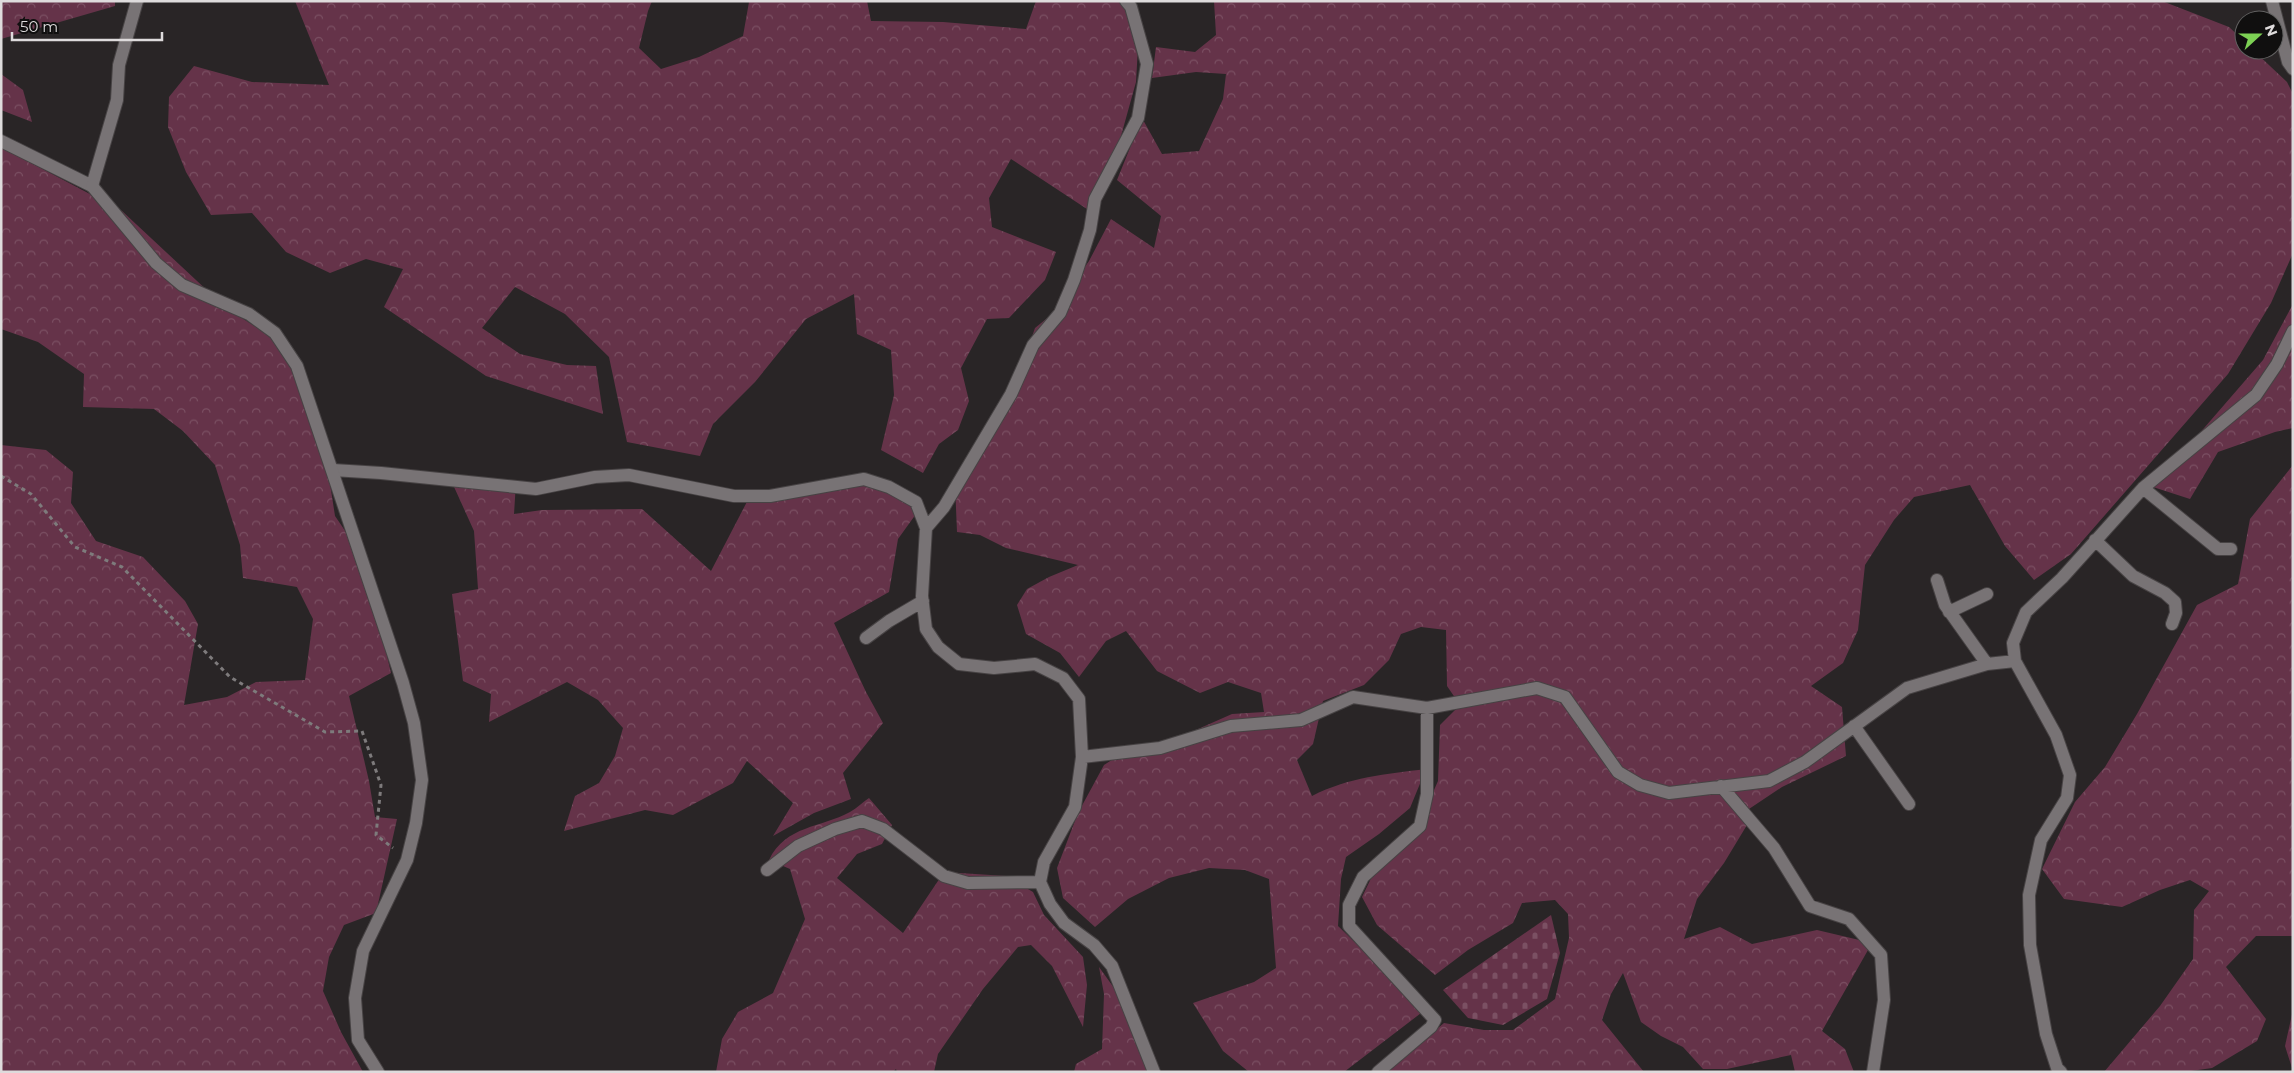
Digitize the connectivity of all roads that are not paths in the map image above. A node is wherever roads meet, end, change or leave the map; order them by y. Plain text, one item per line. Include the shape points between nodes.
1 (137, 1) edge
2 (1126, 1) edge
3 (2272, 1) edge
4 (2293, 69) edge
5 (1, 140) edge
6 (92, 186) junction
7 (2293, 331) edge
8 (333, 470) junction
9 (2143, 488) junction
10 (926, 528) junction
11 (2095, 540) junction
12 (2230, 549) dead end
13 (1937, 580) dead end
14 (1987, 594) dead end
15 (923, 601) junction
16 (1949, 612) junction
17 (2172, 624) dead end
18 (866, 638) dead end
19 (2015, 661) junction
20 (1987, 664) junction
21 (1427, 708) junction
22 (1854, 726) junction
23 (1082, 757) junction
24 (1721, 786) junction
25 (1909, 804) dead end
26 (767, 870) dead end
27 (1040, 882) junction
28 (378, 1072) edge
29 (1154, 1072) edge
30 (1378, 1072) edge
31 (1873, 1072) edge
32 (2061, 1072) edge

1 - 6 street via 120,65 117,100
2 - 10 street via 1131,6 1147,64 1138,118 1095,199 1090,230 1060,312 1033,345 1011,394 944,507
3 - 4 street via 2288,62
5 - 6 street
6 - 8 street via 156,262 182,285 249,314 275,333 297,366
7 - 9 street via 2277,364 2256,395
8 - 10 street via 536,489 595,477 629,475 734,496 770,496 864,479 889,487 916,502
8 - 28 street via 403,683 414,723 422,780 407,860 363,951 355,998 358,1040
9 - 11 street
9 - 12 street via 2218,549
10 - 15 street
11 - 17 street via 2133,576 2175,602
11 - 19 street via 2026,612 2013,643
13 - 16 street
14 - 16 street
15 - 18 street
15 - 23 street via 926,629 938,647 959,664 994,668 1035,664 1063,678 1079,699
16 - 20 street
19 - 20 street
19 - 32 street via 2056,735 2070,776 2067,798 2041,840 2030,895 2030,945 2046,1034
20 - 22 street via 1907,688
21 - 23 street via 1353,697 1301,720 1231,726 1160,748
21 - 24 street via 1537,688 1565,697 1618,772 1640,785 1669,793
21 - 30 street via 1427,794 1420,826 1363,877 1349,905 1349,926 1436,1020
22 - 24 street via 1806,762 1769,781
22 - 25 street
23 - 27 street via 1075,807 1044,862
24 - 31 street via 1774,848 1810,906 1849,918 1881,955 1884,1000
26 - 27 street via 798,846 862,821 883,829 944,876 968,883
27 - 29 street via 1064,923 1094,946 1112,966

